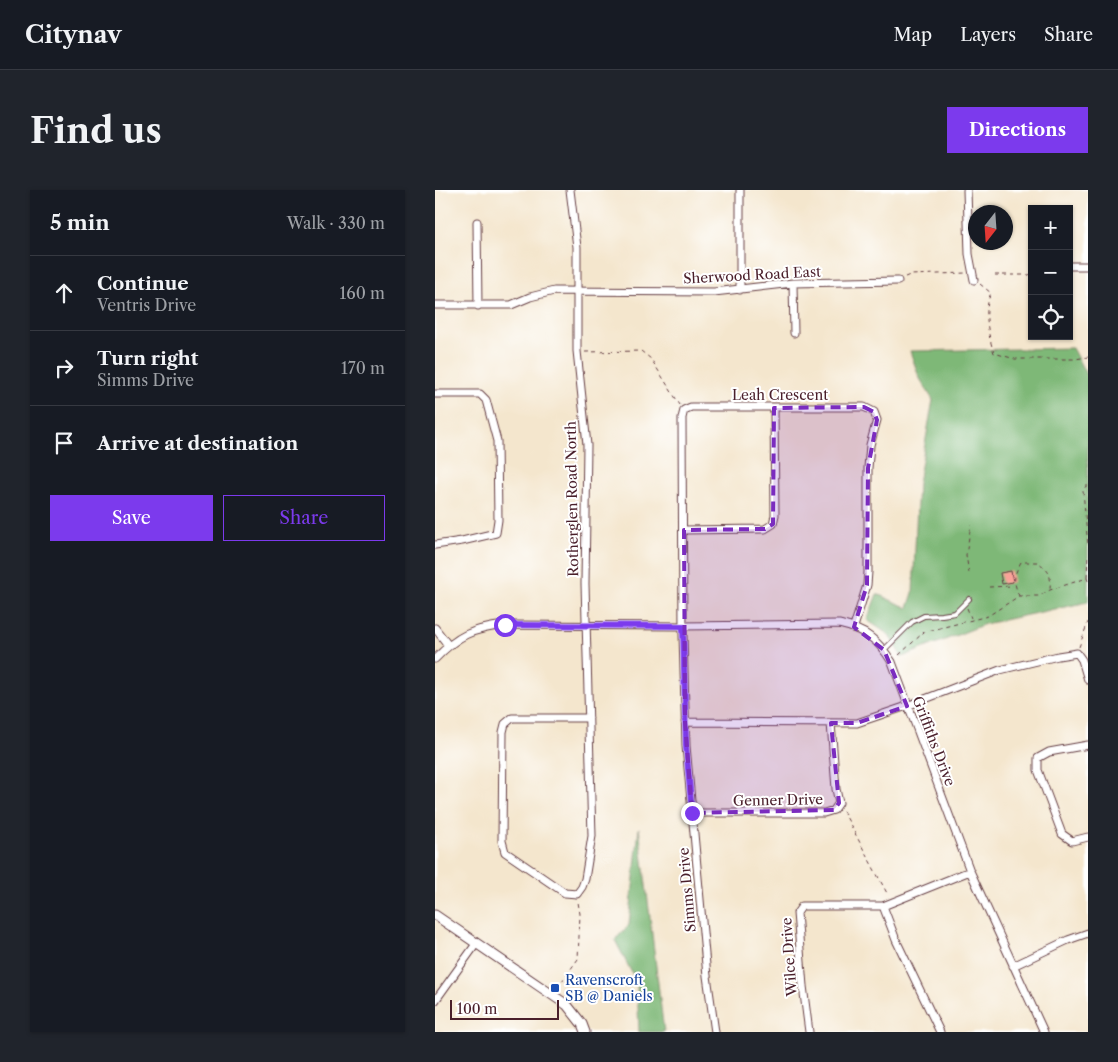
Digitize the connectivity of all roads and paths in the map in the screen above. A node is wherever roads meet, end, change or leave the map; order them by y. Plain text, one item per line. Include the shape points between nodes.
1 (570, 190) edge
2 (740, 190) edge
3 (967, 190) edge
4 (477, 222) dead end
5 (1073, 266) edge
6 (1088, 266) edge
7 (995, 275) dead end
8 (1028, 275) edge
9 (973, 277) junction
10 (898, 282) joint
11 (793, 283) junction
12 (740, 290) junction
13 (577, 291) junction
14 (435, 305) edge
15 (479, 306) junction
16 (794, 333) dead end
17 (577, 352) junction
18 (1088, 357) edge
19 (435, 394) edge
20 (774, 408) junction
21 (684, 410) junction
22 (1088, 486) edge
23 (971, 525) dead end
24 (684, 530) junction
25 (435, 545) edge
26 (1088, 546) edge
27 (1088, 553) edge
28 (969, 574) dead end
29 (1087, 578) junction
30 (1088, 581) edge
31 (1015, 586) junction
32 (989, 587) dead end
33 (1050, 590) junction
34 (1019, 596) junction
35 (969, 599) dead end
36 (965, 603) junction
37 (972, 620) junction
38 (1088, 622) edge
39 (587, 625) junction
40 (683, 626) junction
41 (854, 627) junction
42 (435, 628) edge
43 (448, 645) junction
44 (884, 650) junction
45 (1077, 653) junction
46 (899, 655) dead end
47 (435, 659) edge
48 (1088, 680) edge
49 (907, 706) junction
50 (589, 718) junction
51 (685, 722) junction
52 (831, 723) junction
53 (1088, 745) edge
54 (839, 803) junction
55 (692, 813) junction
56 (1088, 838) edge
57 (970, 871) junction
58 (577, 894) junction
59 (892, 902) junction
60 (883, 906) junction
61 (435, 915) edge
62 (1088, 932) edge
63 (476, 944) junction
64 (1013, 966) junction
65 (553, 994) junction
66 (435, 1001) edge
67 (585, 1032) edge
68 (715, 1032) edge
69 (809, 1032) edge
70 (940, 1032) edge
71 (1044, 1032) edge

1 - 13 street, Rotherglen Road North via 577,247
2 - 12 street
3 - 9 street
4 - 15 street
5 - 6 street
7 - 8 path
9 - 10 path via 910,275
9 - 18 path via 991,292 987,302 989,339 994,353 1015,359
10 - 11 street, Sherwood Road East
11 - 12 street, Sherwood Road East
11 - 16 street
12 - 13 street, Sherwood Road East
13 - 15 street, Sherwood Road East via 554,291 511,305
13 - 17 street, Rotherglen Road North
14 - 15 street, Sherwood Road East
17 - 21 path via 641,351 651,359
17 - 39 street, Rotherglen Road North via 587,445
19 - 25 street via 480,394 486,400 497,441 498,520 496,533
20 - 21 street, Leah Crescent via 691,407
20 - 24 street via 773,524 765,529
20 - 41 street, Leah Crescent via 864,407 874,412 877,420 868,468 867,585
21 - 24 street
22 - 26 path via 1083,491
23 - 28 path via 966,555
24 - 40 street
27 - 29 path
29 - 30 path
29 - 33 path
31 - 32 path
31 - 33 path via 1015,572 1021,562 1038,562 1049,571
31 - 34 path
33 - 34 path via 1039,596
34 - 37 path via 988,616
35 - 36 lane
36 - 37 path
36 - 44 lane via 955,613 923,616 912,622
37 - 46 path via 924,632
38 - 45 path
39 - 40 street, Griffiths Drive
39 - 43 street, Griffiths Drive via 484,628 467,633
39 - 50 street, Rotherglen Road North
40 - 41 street, Griffiths Drive via 839,624
40 - 51 street, Simms Drive
41 - 44 street, Griffiths Drive via 871,636
42 - 43 street
43 - 47 street, Griffiths Drive
44 - 49 street, Griffiths Drive via 892,662
45 - 48 street
45 - 49 street via 1000,670
49 - 52 street via 857,723
49 - 57 street, Griffiths Drive
50 - 58 street, Rotherglen Road North via 592,836 585,879
50 - 58 street via 512,718 505,724 503,732 502,841 505,852 565,893
51 - 52 street
51 - 55 street, Simms Drive
52 - 54 street, Genner Drive
53 - 56 street via 1049,752 1038,758 1038,770 1062,834 1072,841
54 - 55 street, Genner Drive via 834,810 823,813
54 - 59 path
55 - 68 street, Simms Drive
57 - 59 street, Wilce Drive
57 - 64 street, Griffiths Drive
58 - 65 path via 580,914 578,959
59 - 60 street, Wilce Drive
60 - 69 street, Wilce Drive via 802,906 797,913
60 - 70 street
61 - 63 street
62 - 64 street
63 - 65 street
63 - 66 street
64 - 71 street, Griffiths Drive
65 - 67 street via 567,1005 583,1024

